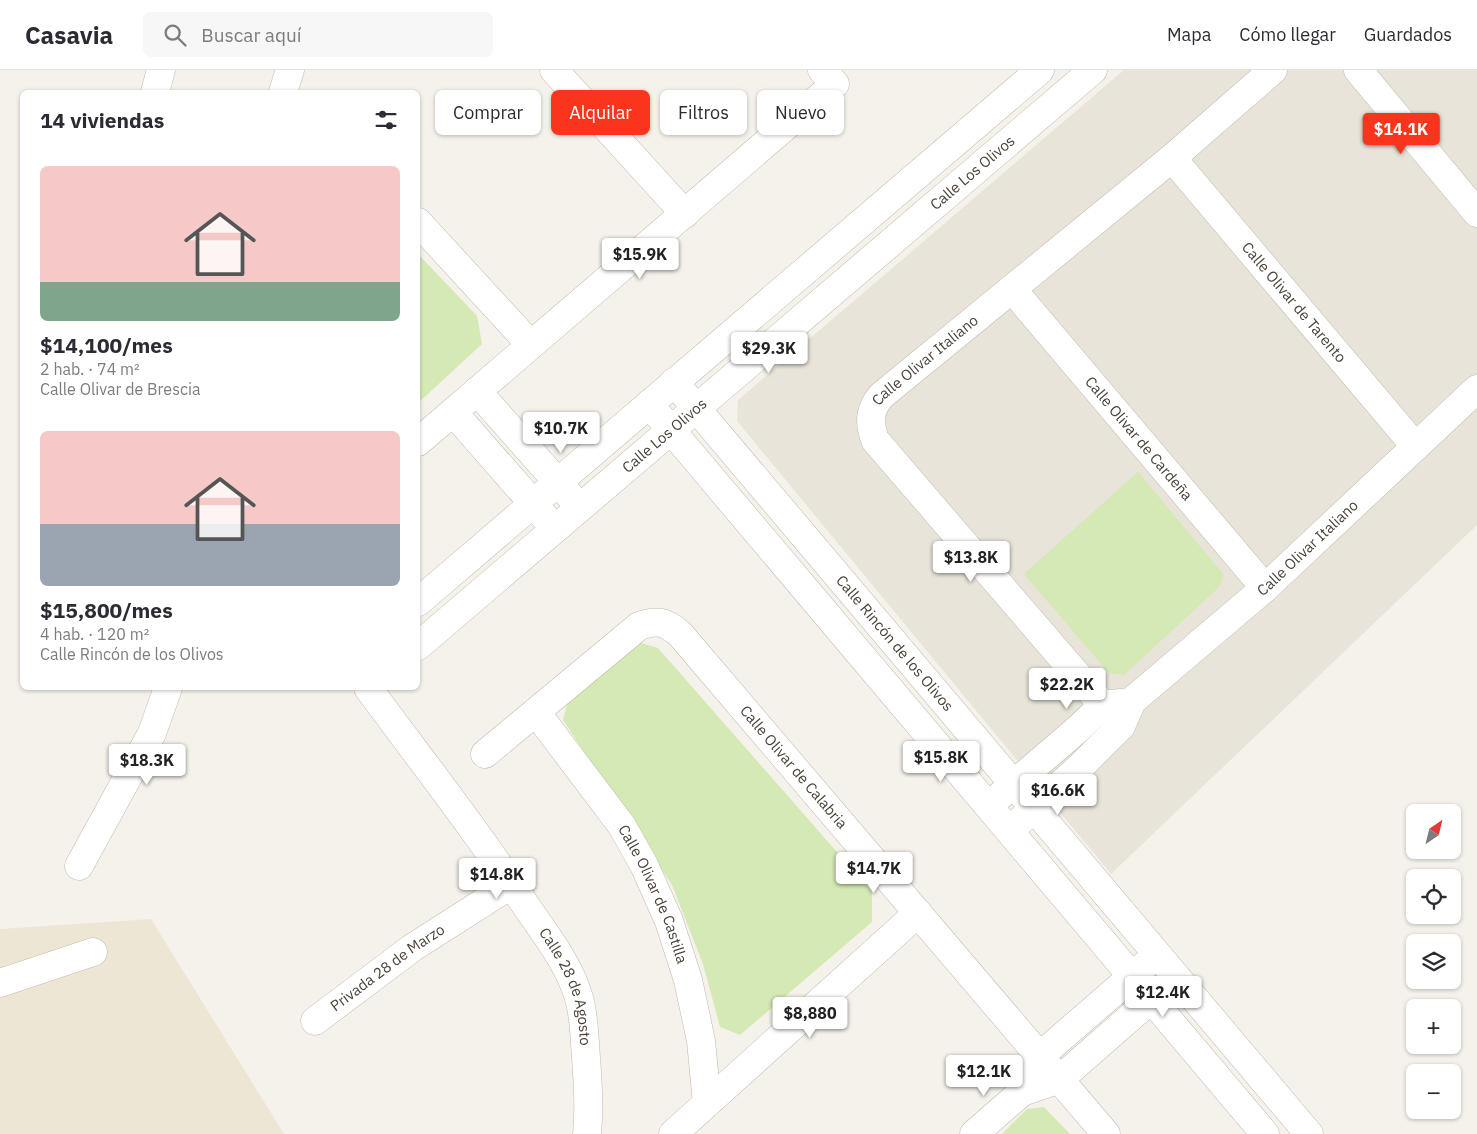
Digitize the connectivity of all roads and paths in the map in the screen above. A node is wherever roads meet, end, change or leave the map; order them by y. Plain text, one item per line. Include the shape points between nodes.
1 (162, 70) edge
2 (554, 70) edge
3 (822, 70) edge
4 (1040, 70) edge
5 (1092, 70) edge
6 (1273, 70) edge
7 (1358, 70) edge
8 (156, 90) edge
9 (1172, 158) junction
10 (1477, 213) edge
11 (685, 214) junction
12 (420, 224) edge
13 (1012, 289) junction
14 (531, 345) junction
15 (674, 382) junction
16 (1477, 389) edge
17 (477, 391) junction
18 (649, 404) junction
19 (696, 408) junction
20 (453, 412) junction
21 (671, 430) junction
22 (420, 440) edge
23 (1415, 446) junction
24 (558, 482) junction
25 (533, 503) junction
26 (580, 507) junction
27 (555, 528) junction
28 (1265, 588) junction
29 (420, 600) edge
30 (420, 644) edge
31 (167, 690) edge
32 (369, 690) edge
33 (1132, 701) junction
34 (1103, 705) junction
35 (536, 712) junction
36 (1121, 726) junction
37 (485, 754) dead end
38 (1014, 784) junction
39 (988, 806) junction
40 (1034, 809) junction
41 (1008, 831) junction
42 (79, 866) dead end
43 (512, 884) junction
44 (918, 912) junction
45 (93, 952) dead end
46 (1158, 954) junction
47 (1132, 976) junction
48 (1177, 977) junction
49 (0, 983) edge
50 (1152, 999) junction
51 (315, 1021) dead end
52 (1040, 1056) junction
53 (1060, 1079) junction
54 (1022, 1092) junction
55 (707, 1103) junction
56 (587, 1134) edge
57 (673, 1134) edge
58 (974, 1134) edge
59 (1106, 1134) edge
60 (1265, 1134) edge
61 (1309, 1134) edge

1 - 8 street
2 - 11 street
3 - 11 street via 835,84
4 - 15 street
5 - 19 street, Calle Los Olivos
6 - 9 street, Calle Olivar Italiano
7 - 10 street
9 - 13 street, Calle Olivar Italiano
9 - 23 street, Calle Olivar de Tarento
11 - 14 street
12 - 14 street
13 - 28 street, Calle Olivar de Cardeña
13 - 34 street, Calle Olivar Italiano via 881,396 872,411 871,429 875,440
14 - 17 street
15 - 18 street
15 - 19 street, Calle Rincón de los Olivos
16 - 23 street, Calle Olivar Italiano
17 - 20 street
17 - 24 street
18 - 21 street
18 - 24 street
19 - 21 street, Calle Los Olivos
19 - 38 street, Calle Rincón de los Olivos
20 - 22 street
20 - 25 street
21 - 26 street, Calle Los Olivos
21 - 39 street
23 - 28 street, Calle Olivar Italiano
24 - 25 street
24 - 26 street
25 - 27 street
25 - 29 street
26 - 27 street, Calle Los Olivos
27 - 30 street, Calle Los Olivos
28 - 33 street, Calle Olivar Italiano
31 - 42 street via 152,733
32 - 43 street, Calle 28 de Agosto
33 - 34 street
33 - 36 street, Calle Olivar Italiano
34 - 36 street, Calle Olivar Italiano
34 - 38 street
35 - 37 street, Calle Olivar de Calabria
35 - 44 street, Calle Olivar de Calabria via 638,626 651,622 672,627
35 - 55 street, Calle Olivar de Castilla via 622,826 669,921 688,980 700,1041
36 - 40 street, Calle Olivar Italiano
38 - 39 street
38 - 40 street, Calle Rincón de los Olivos
39 - 41 street
40 - 41 street, Calle Olivar Italiano
40 - 46 street, Calle Rincón de los Olivos
41 - 47 street
43 - 51 street, Privada 28 de Marzo via 412,948
43 - 56 street, Calle 28 de Agosto via 561,958 580,998 589,1089
44 - 52 street, Calle Olivar de Calabria
44 - 55 street
45 - 49 street
46 - 47 street
46 - 48 street, Calle Rincón de los Olivos
47 - 50 street
47 - 52 street
48 - 50 street
48 - 61 street, Calle Rincón de los Olivos
50 - 53 street
50 - 60 street
52 - 53 street, Calle Olivar de Calabria
52 - 54 street
53 - 54 street
53 - 59 street, Calle Olivar de Calabria
54 - 58 street
55 - 57 street

